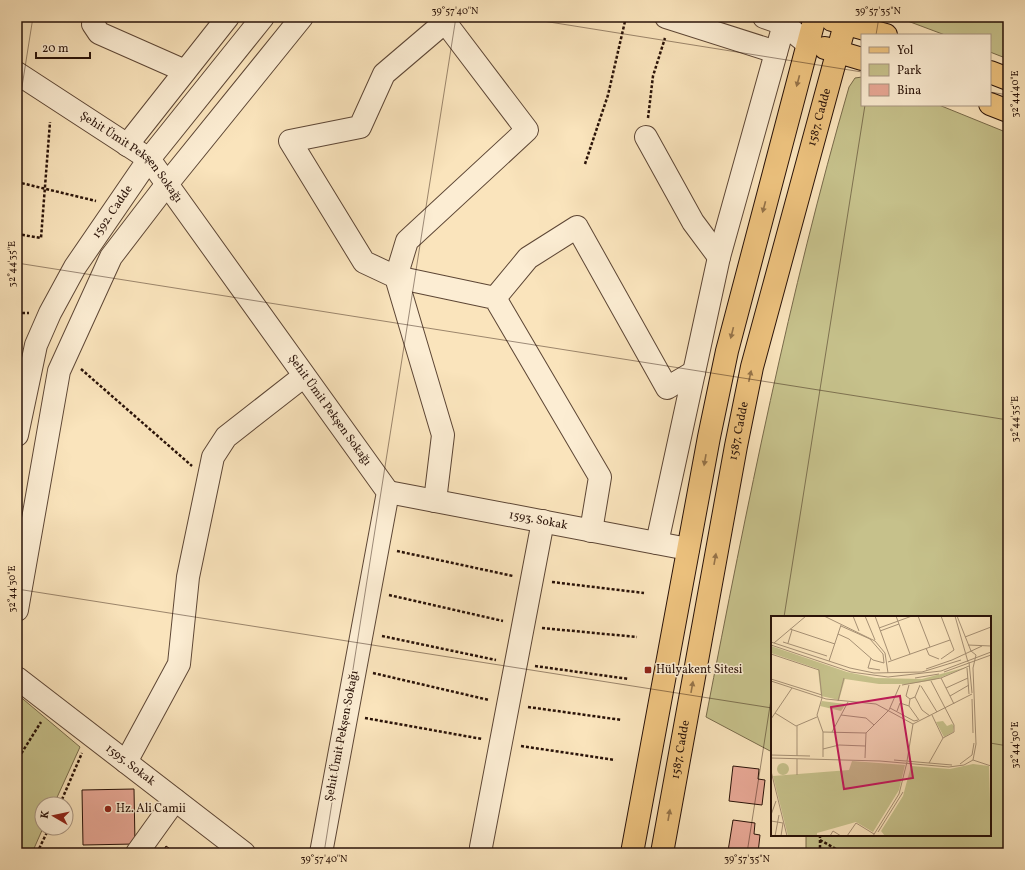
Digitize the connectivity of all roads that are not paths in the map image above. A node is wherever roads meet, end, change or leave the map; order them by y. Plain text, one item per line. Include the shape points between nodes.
1 (95, 17) edge
2 (228, 17) edge
3 (263, 17) edge
4 (302, 17) edge
5 (764, 17) edge
6 (815, 17) edge
7 (668, 18) edge
8 (444, 19) edge
9 (847, 20) edge
10 (784, 24) junction
11 (883, 34) edge
12 (808, 44) junction
13 (776, 52) junction
14 (838, 52) junction
15 (861, 59) edge
16 (185, 71) junction
17 (991, 72) edge
18 (17, 73) edge
19 (1008, 80) edge
20 (991, 104) edge
21 (1008, 111) edge
22 (646, 137) road end
23 (127, 145) junction
24 (149, 159) junction
25 (167, 184) junction
26 (719, 257) junction
27 (396, 277) junction
28 (495, 298) junction
29 (694, 372) junction
30 (304, 376) junction
31 (17, 435) edge
32 (388, 492) junction
33 (435, 501) junction
34 (543, 522) junction
35 (591, 531) junction
36 (658, 543) junction
37 (688, 549) junction
38 (17, 610) edge
39 (17, 678) edge
40 (126, 762) junction
41 (175, 800) junction
42 (137, 853) edge
43 (244, 853) edge
44 (321, 853) edge
45 (482, 853) edge
46 (632, 853) edge
47 (662, 853) edge

1 - 16 street via 93,24 98,32
2 - 16 street
3 - 24 street, 1592. Cadde
4 - 25 street
5 - 10 street
6 - 9 main road
6 - 10 street
6 - 12 main road
7 - 13 street
8 - 27 street via 527,130 407,241
8 - 27 street via 384,74 360,127 290,141 364,262
9 - 11 main road
9 - 14 main road, 1587. Cadde
10 - 12 street
10 - 13 street
12 - 14 main road
12 -> 37 main road via 728,351
13 - 26 street
14 - 15 main road
47 -> 14 main road, 1587. Cadde via 752,367
16 - 23 street
17 - 19 main road
18 - 23 street, Şehit Ümit Pekşen Sokağı
20 - 21 main road
22 - 26 street via 693,222
23 - 24 street, Şehit Ümit Pekşen Sokağı
24 - 25 street, Şehit Ümit Pekşen Sokağı
24 - 31 street, 1592. Cadde via 75,267 40,335 33,356
25 - 30 street, Şehit Ümit Pekşen Sokağı
25 - 38 street via 111,257 59,371
26 - 29 street
27 - 28 street
27 - 33 street via 443,435
28 - 29 street via 528,258 577,227 668,388
28 - 35 street via 600,477
29 - 36 street
30 - 32 street, Şehit Ümit Pekşen Sokağı
30 - 40 street via 226,438 213,457 188,577 179,664
32 - 33 street, 1593. Sokak
32 - 44 street, Şehit Ümit Pekşen Sokağı
33 - 34 street, 1593. Sokak
34 - 35 street, 1593. Sokak
34 - 45 street via 481,847
35 - 36 street, 1593. Sokak
36 - 37 street, 1593. Sokak
37 - 46 main road
39 - 40 street, 1595. Sokak
40 - 41 street, 1595. Sokak
41 - 42 street
41 - 43 street, 1595. Sokak

